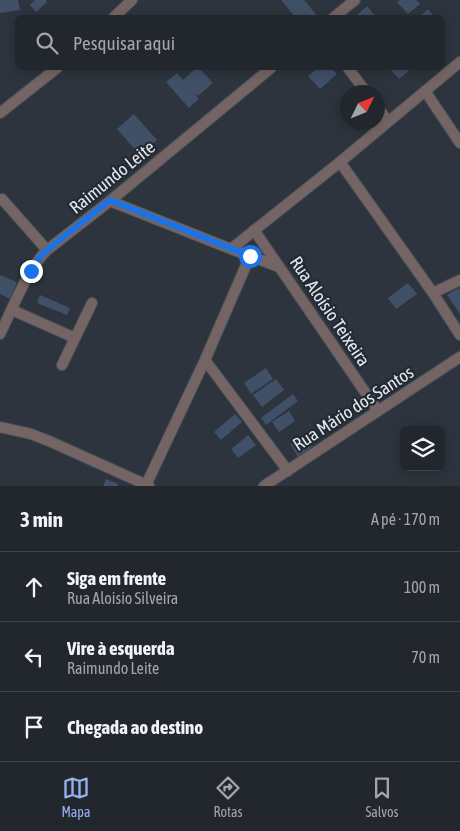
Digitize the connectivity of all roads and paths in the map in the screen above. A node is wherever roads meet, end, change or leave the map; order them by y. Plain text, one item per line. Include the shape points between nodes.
1 (132, 0) edge
2 (355, 0) edge
3 (116, 15) edge
4 (337, 15) edge
5 (460, 62) edge
6 (54, 70) edge
7 (269, 70) edge
8 (350, 70) edge
9 (361, 85) edge
10 (425, 91) junction
11 (0, 113) edge
12 (385, 118) edge
13 (388, 122) junction
14 (460, 143) edge
15 (340, 162) junction
16 (2, 199) dead end
17 (110, 200) junction
18 (254, 230) junction
19 (231, 249) junction
20 (47, 250) junction
21 (250, 256) junction
22 (280, 267) junction
23 (460, 280) edge
24 (433, 293) junction
25 (92, 303) dead end
26 (12, 310) junction
27 (0, 334) edge
28 (460, 335) edge
29 (75, 338) junction
30 (460, 357) edge
31 (205, 360) junction
32 (62, 365) dead end
33 (378, 411) junction
34 (0, 427) edge
35 (288, 471) junction
36 (147, 485) edge
37 (264, 486) edge

1 - 3 street
2 - 4 street
5 - 10 street
6 - 11 street
7 - 17 street, Raimundo Leite
8 - 9 street
10 - 13 street
10 - 14 street
12 - 13 street
13 - 15 street
15 - 18 street
15 - 24 street
16 - 20 street
17 - 19 street
17 - 20 street, Raimundo Leite
18 - 19 street
18 - 22 street, Rua Aloísio Teixeira
19 - 21 street
20 - 26 street, Raimundo Leite via 31,271
21 - 22 street
21 - 31 street
22 - 33 street, Rua Aloísio Teixeira
23 - 24 street
24 - 28 street
25 - 29 street
26 - 27 street, Raimundo Leite
26 - 29 street
29 - 32 street
30 - 33 street, Rua Mário dos Santos
31 - 35 street
31 - 36 street
33 - 35 street, Rua Mário dos Santos
34 - 36 street via 49,441
35 - 37 street, Rua Mário dos Santos

